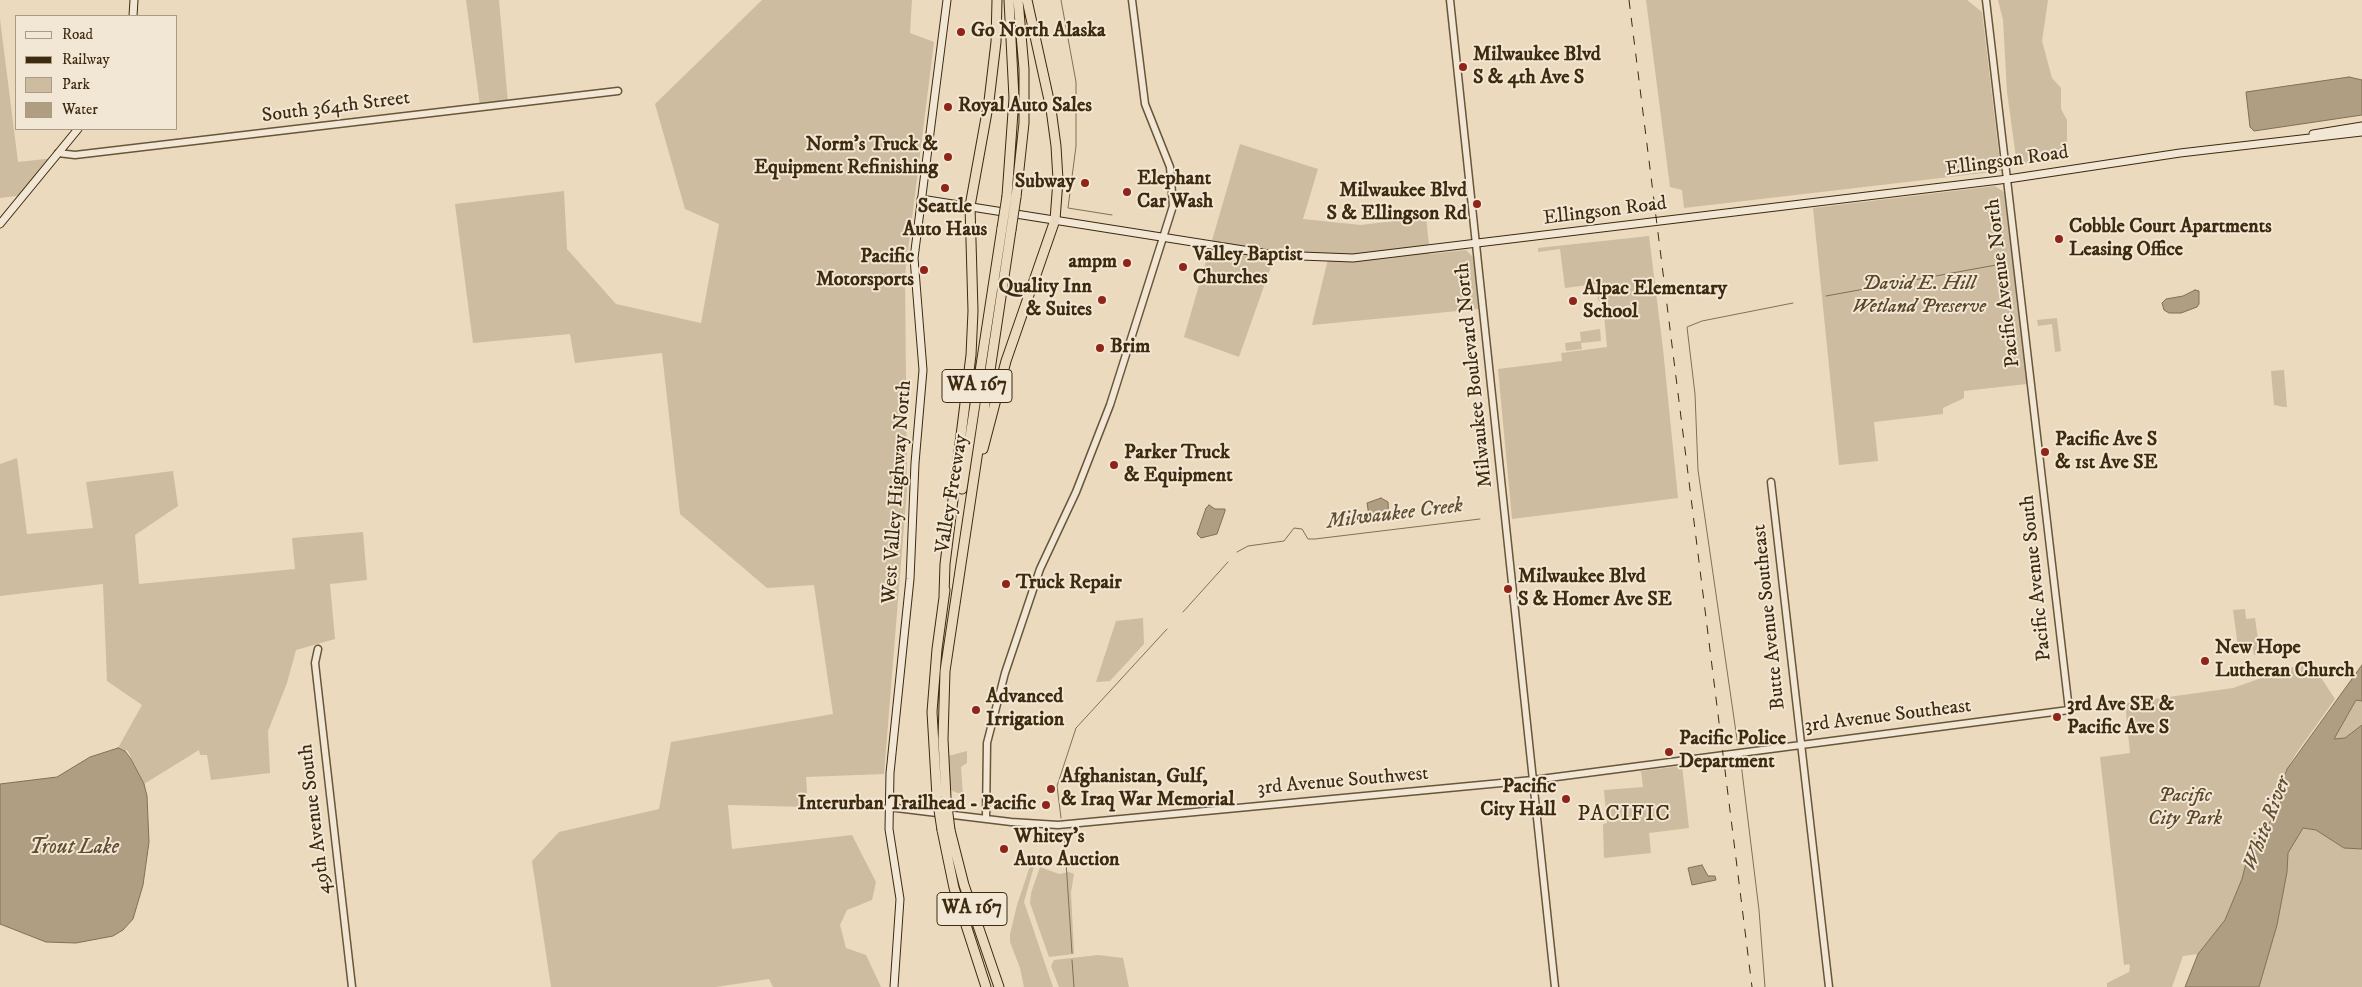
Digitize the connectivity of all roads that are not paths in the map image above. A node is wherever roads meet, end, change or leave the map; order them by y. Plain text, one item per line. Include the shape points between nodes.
1 (134, 0) edge
2 (947, 0) edge
3 (997, 0) edge
4 (1009, 0) edge
5 (1018, 0) edge
6 (1027, 0) edge
7 (1132, 0) edge
8 (1450, 0) edge
9 (1986, 0) edge
10 (133, 15) edge
11 (618, 91) dead end
12 (2362, 126) edge
13 (77, 130) edge
14 (2362, 132) edge
15 (2294, 139) junction
16 (58, 153) junction
17 (2008, 179) junction
18 (1012, 196) junction
19 (921, 199) junction
20 (970, 206) junction
21 (1055, 220) junction
22 (0, 224) edge
23 (1007, 229) junction
24 (1163, 238) junction
25 (1477, 244) junction
26 (2039, 443) joint
27 (1771, 482) dead end
28 (967, 522) junction
29 (944, 595) junction
30 (318, 649) dead end
31 (2069, 710) joint
32 (1800, 745) junction
33 (1533, 780) junction
34 (941, 797) junction
35 (888, 807) junction
36 (986, 819) junction
37 (946, 830) junction
38 (352, 987) edge
39 (894, 987) edge
40 (986, 987) edge
41 (999, 987) edge
42 (1555, 987) edge
43 (1829, 987) edge

1 - 10 main road
2 - 19 main road, West Valley Highway North
3 - 20 highway via 989,101
4 - 18 highway, Valley Freeway / WA 167 via 1014,98
5 - 18 highway, Valley Freeway / WA 167 via 1024,115
6 - 21 highway via 1056,146
7 - 24 street via 1143,94 1149,118 1170,167 1173,206
8 - 25 street, Milwaukee Boulevard North
9 - 17 street, Pacific Avenue North
11 - 16 street, South 364th Street via 75,155
12 - 15 main road, Ellingson Road
13 - 16 main road
14 - 15 main road, Ellingson Road
15 - 17 main road, Ellingson Road
16 - 22 main road
17 - 25 main road, Ellingson Road
17 - 26 street, Pacific Avenue North
18 - 23 highway, Valley Freeway / WA 167, bridge
19 - 20 main road, Ellingson Road
19 - 35 main road, West Valley Highway North via 913,270 923,370 914,464 909,590
20 - 21 main road, Ellingson Road
20 - 29 highway via 971,355
21 - 24 main road, Ellingson Road
21 - 28 highway via 992,410
23 - 28 highway, Valley Freeway / WA 167
23 - 29 highway, Valley Freeway / WA 167
24 - 25 main road, Ellingson Road via 1275,255 1328,258 1377,257
24 - 36 street via 1110,405 1032,592 994,712 987,743
25 - 33 street, Milwaukee Boulevard North
26 - 31 street, Pacific Avenue South
27 - 32 street, Butte Avenue Southeast
28 - 34 highway, Valley Freeway / WA 167 via 945,671
29 - 34 highway, Valley Freeway / WA 167 via 932,712
30 - 38 street, 49th Avenue South via 315,662
31 - 32 street, 3rd Avenue Southeast
32 - 33 street, 3rd Avenue Southeast
32 - 43 street, Butte Avenue Southeast
33 - 36 street, 3rd Avenue Southwest via 1058,825
33 - 42 street, Milwaukee Boulevard North
34 - 37 highway, Valley Freeway / WA 167, bridge
35 - 36 street, 3rd Avenue Southwest
35 - 39 main road, West Valley Highway North via 900,899
37 - 40 highway, Valley Freeway / WA 167 via 954,888
37 - 41 highway, Valley Freeway / WA 167

